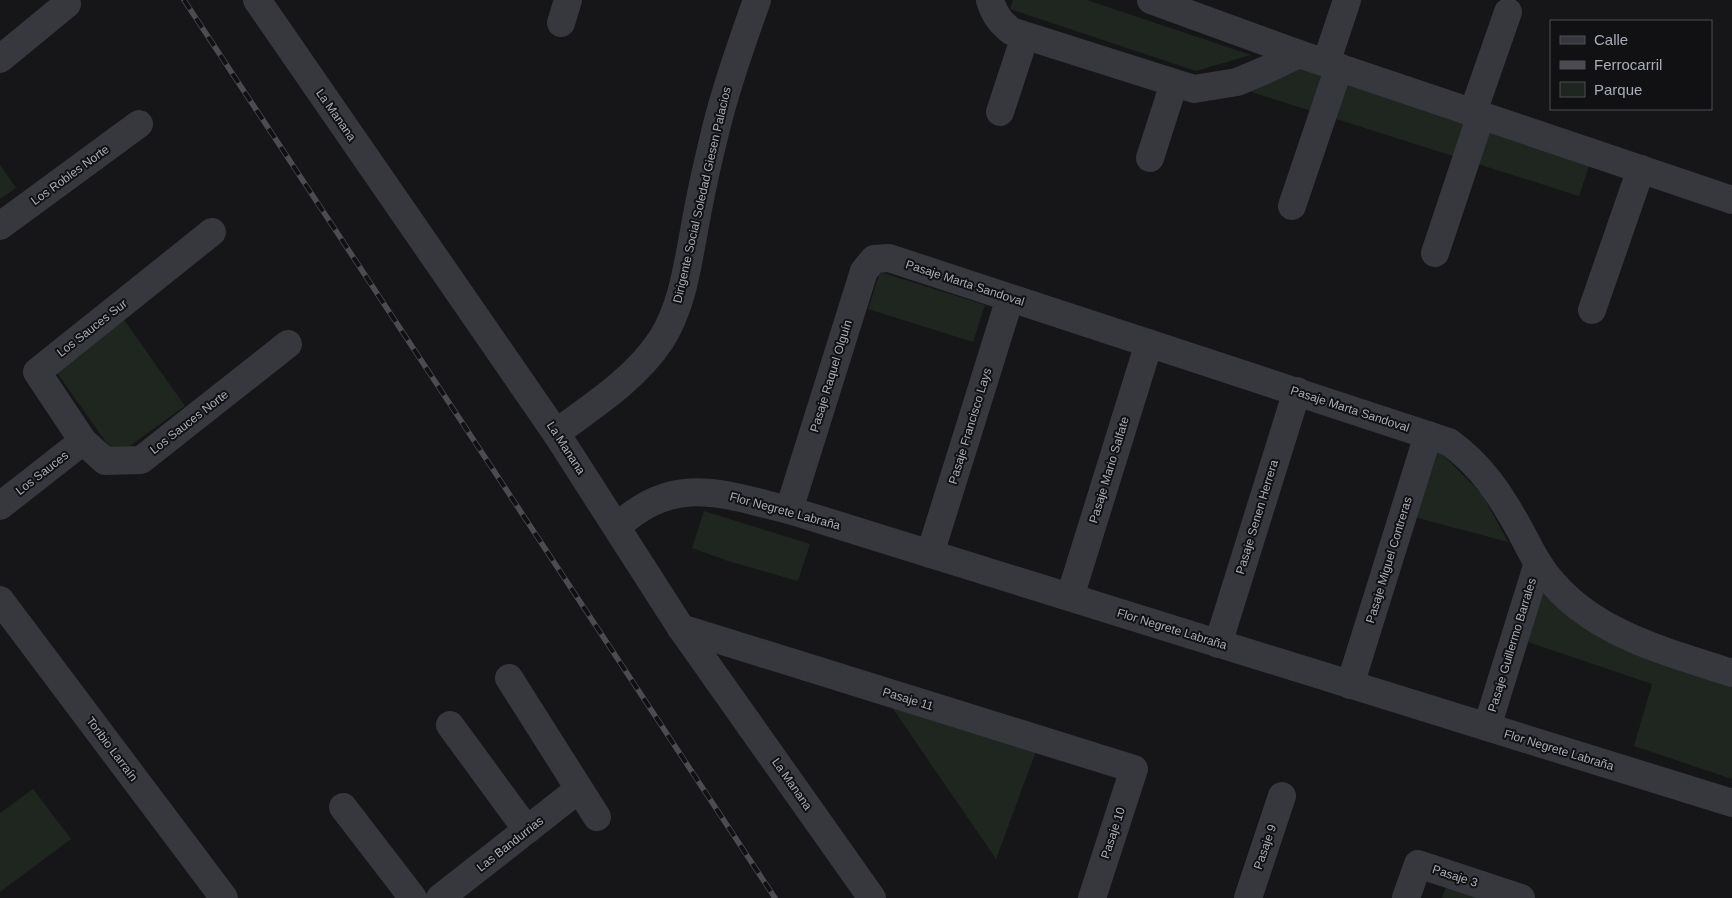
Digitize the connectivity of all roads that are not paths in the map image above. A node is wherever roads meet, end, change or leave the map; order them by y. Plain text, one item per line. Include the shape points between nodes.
1 (257, 0) edge
2 (757, 0) edge
3 (990, 0) edge
4 (1151, 0) edge
5 (1347, 0) edge
6 (67, 4) dead end
7 (1185, 5) edge
8 (1508, 12) dead end
9 (1025, 36) junction
10 (1299, 54) junction
11 (0, 59) edge
12 (1332, 65) junction
13 (1174, 83) junction
14 (1000, 112) dead end
15 (1477, 114) junction
16 (140, 124) dead end
17 (1150, 158) dead end
18 (1641, 169) junction
19 (1732, 200) edge
20 (1292, 206) dead end
21 (0, 226) edge
22 (212, 232) dead end
23 (1435, 253) dead end
24 (889, 258) joint
25 (1010, 298) junction
26 (1592, 310) dead end
27 (1149, 343) junction
28 (288, 344) dead end
29 (1297, 391) junction
30 (556, 432) junction
31 (1428, 435) junction
32 (83, 441) junction
33 (0, 506) edge
34 (789, 510) junction
35 (617, 528) junction
36 (930, 554) junction
37 (1538, 563) junction
38 (1070, 597) junction
39 (0, 600) edge
40 (681, 628) junction
41 (1218, 644) junction
42 (1732, 673) edge
43 (508, 678) dead end
44 (1350, 685) junction
45 (450, 725) dead end
46 (1487, 727) junction
47 (1134, 769) joint
48 (579, 789) junction
49 (1282, 796) dead end
50 (1732, 803) edge
51 (343, 807) dead end
52 (597, 817) dead end
53 (527, 830) junction
54 (224, 898) edge
55 (413, 898) edge
56 (440, 898) edge
57 (872, 898) edge
58 (1092, 898) edge
59 (1248, 898) edge
60 (1406, 898) edge
61 (1521, 898) edge

1 - 30 street, La Manana
2 - 30 street, Dirigente Social Soledad Giesen Palacios via 726,88 700,197 685,279 672,319 662,338 634,373
3 - 9 street via 1000,23
4 - 7 street
5 - 12 street
6 - 11 street
7 - 10 street
8 - 15 street
9 - 13 street
9 - 14 street
10 - 12 street
10 - 13 street via 1237,82 1194,90
12 - 15 street
12 - 20 street
13 - 17 street
15 - 18 street
15 - 23 street
16 - 21 street, Los Robles Norte
18 - 19 street
18 - 26 street
22 - 32 street, Los Sauces Sur via 37,372
24 - 25 street, Pasaje Marta Sandoval
24 - 34 street, Pasaje Raquel Olguín via 874,259 864,272
25 - 27 street, Pasaje Marta Sandoval
25 - 36 street, Pasaje Francisco Lays
27 - 29 street, Pasaje Marta Sandoval
27 - 38 street, Pasaje Mario Salfate
28 - 32 street, Los Sauces Norte via 141,460 105,461
29 - 31 street, Pasaje Marta Sandoval
29 - 41 street, Pasaje Senen Herrera
30 - 35 street, La Manana
31 - 37 street, Pasaje Marta Sandoval via 1449,442 1484,473
31 - 44 street, Pasaje Miguel Contreras
32 - 33 street, Los Sauces
34 - 35 street, Flor Negrete Labraña via 723,494 693,492 660,498 630,515
34 - 36 street, Flor Negrete Labraña
35 - 40 street, La Manana
36 - 38 street, Flor Negrete Labraña
37 - 42 street, Pasaje Marta Sandoval via 1553,584 1600,623 1649,646
37 - 46 street, Pasaje Guillermo Barrales
38 - 41 street, Flor Negrete Labraña
39 - 54 street, Toribio Larraín
40 - 47 street, Pasaje 11
40 - 57 street, La Manana
41 - 44 street, Flor Negrete Labraña
43 - 48 street
44 - 46 street, Flor Negrete Labraña
45 - 53 street
46 - 50 street, Flor Negrete Labraña
47 - 58 street, Pasaje 10
48 - 52 street
48 - 53 street, Las Bandurrias
49 - 59 street, Pasaje 9
51 - 55 street
53 - 56 street, Las Bandurrias
60 - 61 street, Pasaje 3 via 1418,864

